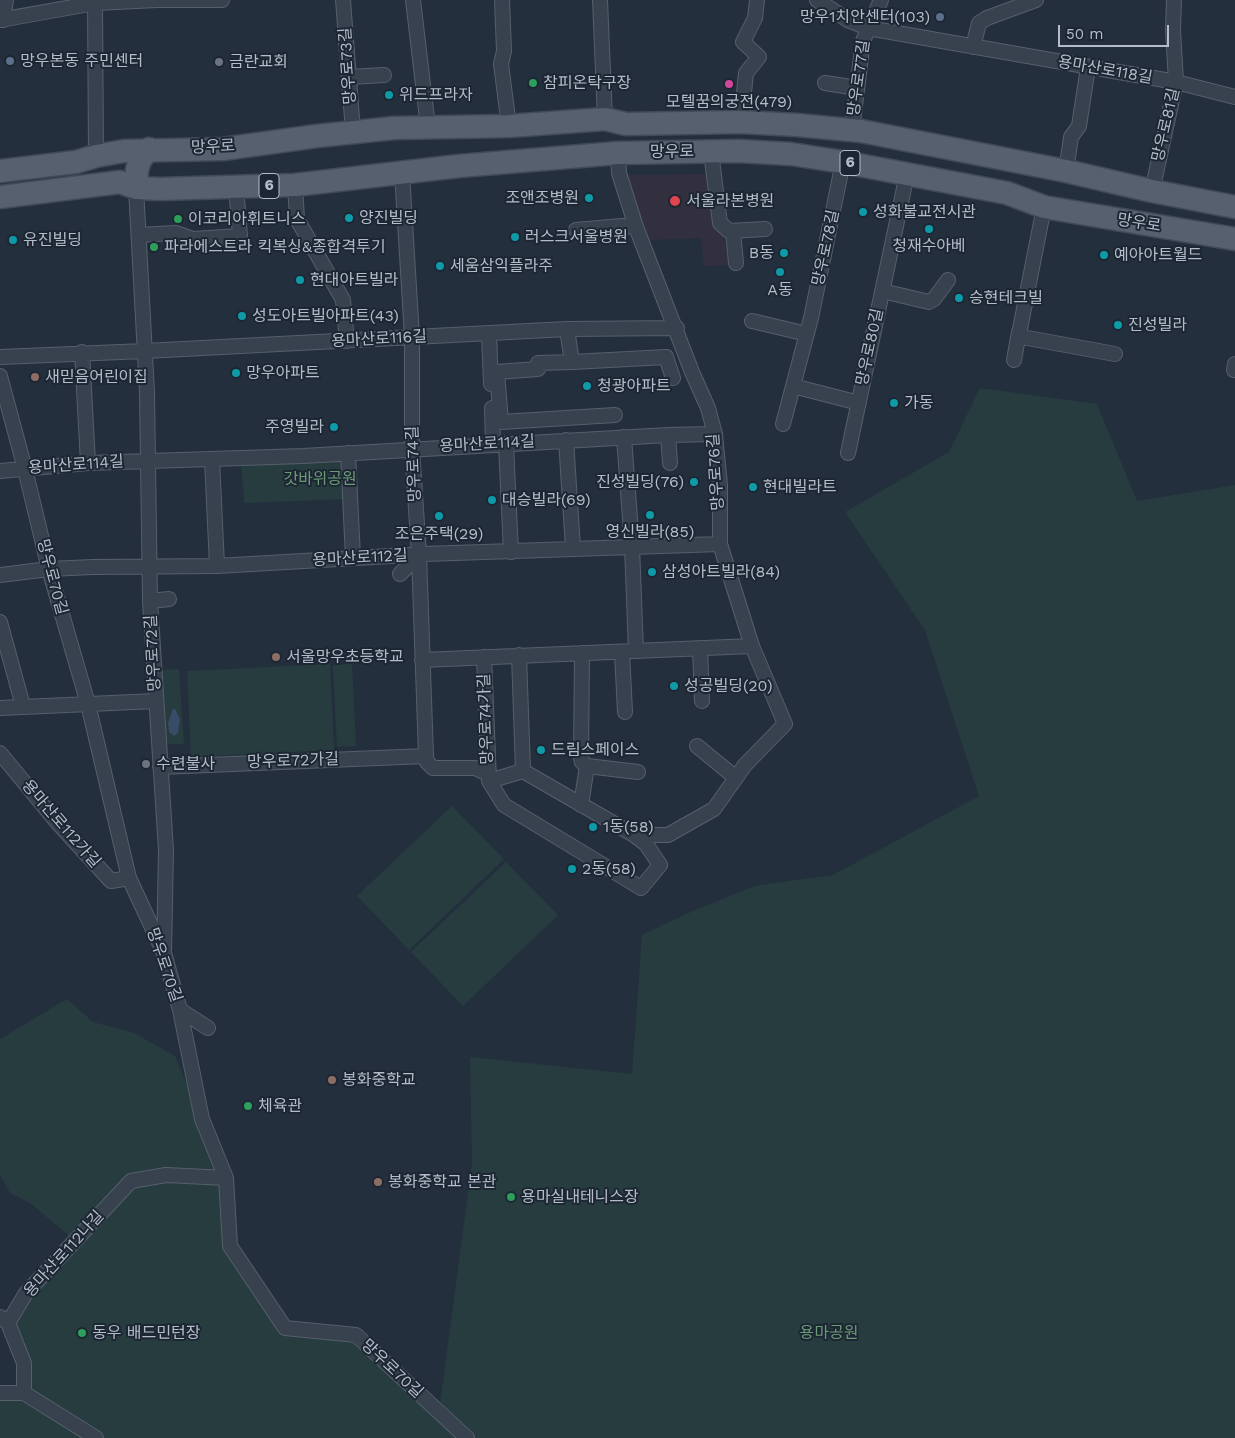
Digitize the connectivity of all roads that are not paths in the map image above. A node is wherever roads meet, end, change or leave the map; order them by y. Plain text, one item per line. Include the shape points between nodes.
1 (6, 0) edge
2 (157, 0) edge
3 (207, 0) edge
4 (222, 0) edge
5 (343, 0) edge
6 (413, 0) edge
7 (502, 0) edge
8 (600, 0) edge
9 (757, 0) edge
10 (817, 0) edge
11 (882, 0) edge
12 (1036, 0) edge
13 (1174, 0) edge
14 (95, 2) edge
15 (1, 20) edge
16 (868, 28) junction
17 (974, 47) junction
18 (1088, 67) junction
19 (384, 76) dead end
20 (350, 77) junction
21 (1176, 82) junction
22 (825, 83) dead end
23 (857, 88) junction
24 (1235, 97) edge
25 (616, 122) junction
26 (741, 122) junction
27 (509, 126) junction
28 (428, 127) junction
29 (856, 130) junction
30 (353, 132) junction
31 (149, 149) junction
32 (711, 152) junction
33 (618, 153) junction
34 (96, 156) junction
35 (851, 163) junction
36 (0, 171) edge
37 (1066, 171) junction
38 (402, 173) junction
39 (907, 174) junction
40 (295, 185) junction
41 (236, 187) junction
42 (136, 188) junction
43 (1152, 191) junction
44 (0, 197) edge
45 (1044, 207) junction
46 (1235, 207) edge
47 (636, 227) junction
48 (765, 229) dead end
49 (576, 230) dead end
50 (733, 231) junction
51 (139, 235) junction
52 (1235, 239) edge
53 (736, 263) dead end
54 (948, 280) dead end
55 (882, 291) junction
56 (752, 321) dead end
57 (677, 328) junction
58 (567, 329) junction
59 (1019, 332) junction
60 (489, 334) junction
61 (807, 334) junction
62 (412, 337) junction
63 (347, 341) junction
64 (145, 351) junction
65 (82, 352) junction
66 (1115, 354) dead end
67 (0, 357) edge
68 (1014, 360) dead end
69 (572, 362) junction
70 (0, 376) edge
71 (673, 378) dead end
72 (793, 386) junction
73 (858, 403) junction
74 (615, 415) dead end
75 (783, 424) dead end
76 (715, 434) junction
77 (668, 435) junction
78 (624, 437) junction
79 (566, 440) junction
80 (500, 444) junction
81 (412, 448) junction
82 (348, 453) junction
83 (848, 453) dead end
84 (212, 459) junction
85 (147, 461) junction
86 (88, 463) junction
87 (670, 463) dead end
88 (25, 468) junction
89 (0, 471) edge
90 (720, 544) junction
91 (632, 546) junction
92 (573, 548) junction
93 (511, 552) junction
94 (419, 555) junction
95 (353, 558) junction
96 (150, 566) junction
97 (217, 566) junction
98 (48, 569) junction
99 (400, 574) dead end
100 (0, 575) edge
101 (150, 600) junction
102 (169, 600) dead end
103 (0, 622) edge
104 (752, 646) junction
105 (700, 648) junction
106 (636, 651) junction
107 (622, 652) junction
108 (582, 653) junction
109 (519, 655) junction
110 (484, 657) junction
111 (422, 660) junction
112 (156, 701) junction
113 (702, 701) dead end
114 (88, 704) junction
115 (23, 706) junction
116 (0, 708) edge
117 (625, 712) dead end
118 (697, 746) dead end
119 (0, 753) edge
120 (426, 756) junction
121 (587, 766) junction
122 (160, 767) junction
123 (523, 771) junction
124 (638, 772) dead end
125 (488, 777) junction
126 (736, 778) junction
127 (580, 805) junction
128 (634, 835) junction
129 (129, 878) junction
130 (164, 954) junction
131 (180, 1010) junction
132 (208, 1028) dead end
133 (226, 1178) junction
134 (4, 1320) edge
135 (24, 1393) junction
136 (0, 1394) edge
137 (96, 1438) edge
138 (468, 1438) edge

1 - 15 street
2 - 3 street
2 - 14 street
3 - 4 street
5 - 20 street, 망우로73길
6 - 28 street
7 - 27 street via 502,64
8 - 25 street
9 - 26 street via 755,18 743,42 759,56 746,74
10 - 16 street, 용마산로118길 via 848,20
11 - 16 street, 망우로77길
12 - 17 street via 986,18 980,24
13 - 21 street, 망우로81길
14 - 15 street
14 - 34 street
16 - 17 street, 용마산로118길
16 - 23 street, 망우로77길 via 863,41
17 - 18 street, 용마산로118길
18 - 21 street, 용마산로118길
18 - 37 street via 1079,126 1071,137
19 - 20 street
20 - 30 street, 망우로73길
21 - 24 street, 용마산로118길
21 - 43 street, 망우로81길
22 - 23 street
23 - 29 street, 망우로77길
25 - 26 main road, 망우로 / 6
25 - 27 main road, 망우로 / 6
26 - 29 main road, 망우로 / 6
27 - 28 main road, 망우로 / 6
28 - 30 main road, 망우로 / 6
29 - 35 main road via 865,147 863,158
29 - 37 main road, 망우로 / 6
30 - 31 main road, 망우로 / 6 via 223,149
31 - 34 main road, 망우로 / 6
31 - 42 main road via 139,165
32 - 33 main road, 망우로 / 6
32 - 35 main road, 망우로 / 6 via 791,154
32 - 50 street via 720,223
33 - 38 main road, 망우로 / 6
33 - 47 street, 망우로76길 via 619,173
34 - 36 main road, 망우로 / 6 via 76,162
35 - 39 main road, 망우로 / 6
35 - 61 street, 망우로78길
37 - 43 main road, 망우로 / 6
38 - 40 main road, 망우로 / 6
38 - 62 street, 망우로74길
39 - 45 main road, 망우로 / 6 via 1007,193
39 - 55 street, 망우로80길
40 - 41 main road, 망우로 / 6
40 - 63 street via 297,219 343,300
41 - 42 main road, 망우로 / 6
41 - 51 street via 240,236 193,239 176,233
42 - 44 main road, 망우로 / 6 via 120,182
42 - 51 street, 망우로72길
43 - 46 main road, 망우로 / 6
45 - 52 main road, 망우로 / 6
45 - 59 street
47 - 49 street
47 - 57 street, 망우로76길
48 - 50 street
50 - 53 street
51 - 64 street, 망우로72길
54 - 55 street, 망우로80길 via 929,302
55 - 73 street, 망우로80길
56 - 61 street
57 - 58 street, 용마산로116길
57 - 76 street, 망우로76길
58 - 60 street, 용마산로116길
58 - 69 street
59 - 66 street via 1022,337
59 - 68 street
60 - 62 street, 용마산로116길
60 - 80 street
61 - 72 street, 망우로78길
62 - 63 street, 용마산로116길
62 - 81 street, 망우로74길
63 - 64 street, 용마산로116길
64 - 65 street, 용마산로116길
64 - 85 street, 망우로72길
65 - 67 street, 용마산로116길
65 - 86 street
69 - 71 street via 666,357
69 - 74 street via 538,363 538,369 497,372 501,422
70 - 88 street, 망우로70길
72 - 73 street
72 - 75 street, 망우로78길
73 - 83 street, 망우로80길
76 - 77 street, 용마산로114길
76 - 90 street, 망우로76길 via 720,485
77 - 78 street, 용마산로114길
77 - 87 street
78 - 79 street, 용마산로114길
78 - 91 street
79 - 80 street, 용마산로114길
79 - 92 street
80 - 81 street, 용마산로114길
80 - 93 street
81 - 82 street, 용마산로114길
81 - 94 street, 망우로74길
82 - 84 street, 용마산로114길
82 - 95 street
84 - 85 street, 용마산로114길
84 - 97 street
85 - 86 street, 용마산로114길
85 - 96 street, 망우로72길
86 - 88 street, 용마산로114길
88 - 89 street, 용마산로114길
88 - 98 street, 망우로70길
90 - 91 street, 용마산로112길
90 - 104 street, 망우로76길
91 - 92 street, 용마산로112길
91 - 106 street
92 - 93 street, 용마산로112길
93 - 94 street, 용마산로112길
94 - 95 street, 용마산로112길
94 - 99 street
94 - 111 street, 망우로74길
95 - 97 street, 용마산로112길
96 - 97 street, 용마산로112길
96 - 98 street, 용마산로112길
96 - 101 street, 망우로72길
98 - 100 street, 용마산로112길
98 - 114 street, 망우로70길
101 - 102 street
101 - 112 street, 망우로72길
103 - 115 street
104 - 105 street, 망우로74가길
104 - 126 street, 망우로76길 via 785,724
105 - 106 street, 망우로74가길
105 - 113 street
106 - 107 street, 망우로74가길
107 - 108 street, 망우로74가길
107 - 117 street
108 - 109 street, 망우로74가길
108 - 121 street via 581,758
109 - 110 street, 망우로74가길
109 - 123 street
110 - 111 street, 망우로74가길
110 - 125 street, 망우로74가길
111 - 120 street, 망우로74길
112 - 114 street
112 - 122 street, 망우로72길
114 - 115 street
114 - 129 street, 망우로70길
115 - 116 street
118 - 126 street
119 - 129 street, 용마산로112가길 via 111,881
120 - 122 street, 망우로72가길
120 - 125 street via 433,768 474,768
121 - 124 street
121 - 127 street
122 - 130 street, 망우로72길 via 166,850
123 - 125 street
123 - 127 street
125 - 128 street via 504,805 641,888 660,865 646,844
126 - 128 street, 망우로76길 via 714,809 668,835
127 - 128 street
129 - 130 street, 망우로70길
130 - 131 street, 망우로70길
131 - 132 street
131 - 133 street, 망우로70길 via 202,1119
133 - 134 street, 용마산로112나길 via 166,1175 131,1181
133 - 138 street, 망우로70길 via 230,1246 285,1328 356,1335
134 - 135 street via 24,1363
135 - 136 street
135 - 137 street

